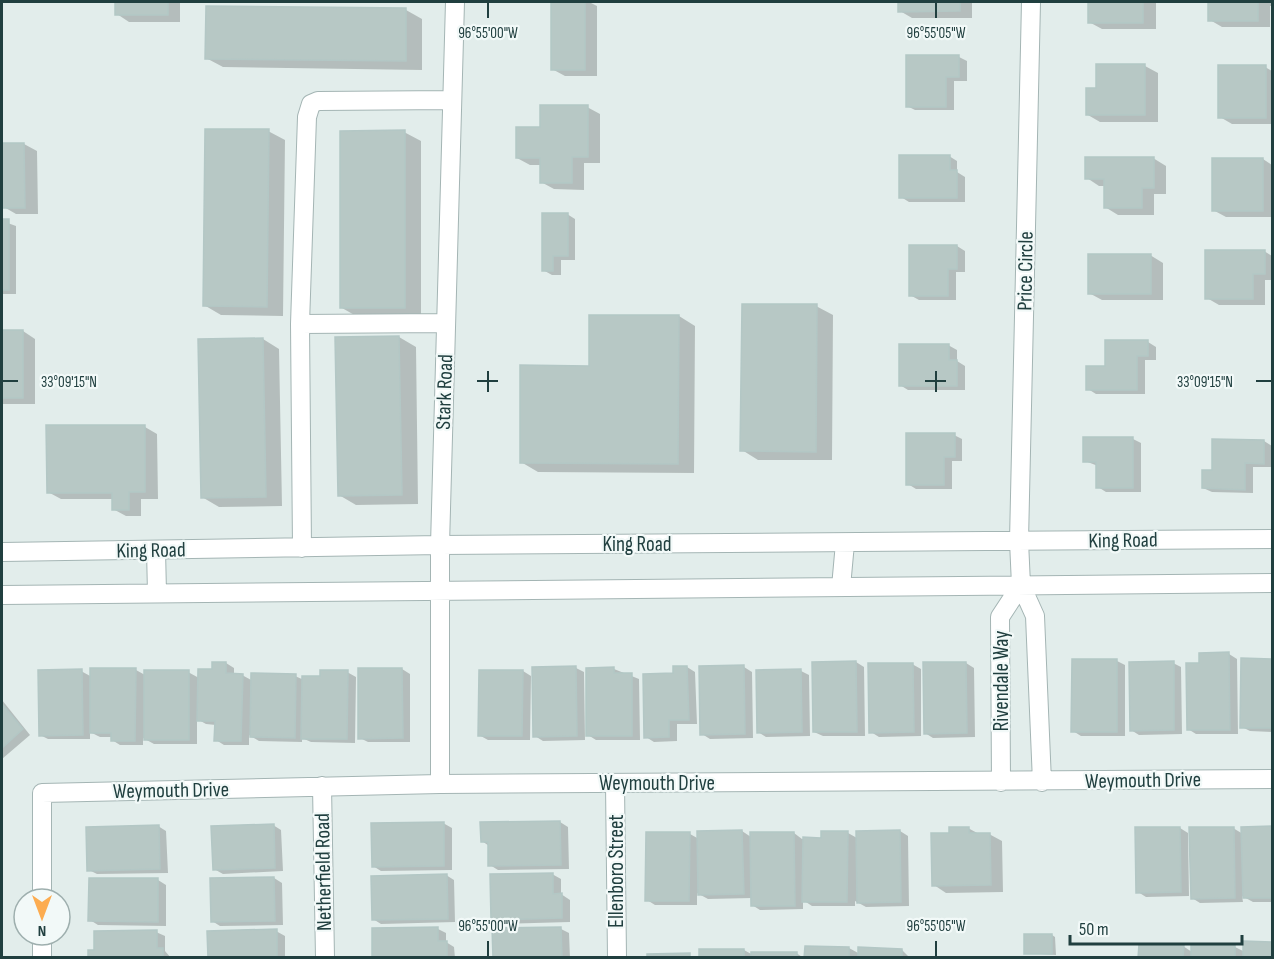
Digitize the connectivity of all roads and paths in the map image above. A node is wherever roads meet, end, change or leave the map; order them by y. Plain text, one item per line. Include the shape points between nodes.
1 (455, 2) edge
2 (1031, 2) edge
3 (452, 100) junction
4 (446, 323) junction
5 (300, 324) junction
6 (1272, 539) edge
7 (1019, 541) junction
8 (845, 543) junction
9 (440, 545) junction
10 (302, 548) junction
11 (156, 550) junction
12 (2, 552) edge
13 (1272, 583) edge
14 (1020, 585) junction
15 (841, 587) junction
16 (440, 590) junction
17 (157, 593) junction
18 (2, 594) edge
19 (1272, 778) edge
20 (1002, 782) junction
21 (1042, 782) junction
22 (441, 784) junction
23 (615, 784) junction
24 (322, 786) junction
25 (42, 887) edge
26 (325, 957) edge
27 (617, 957) edge

1 - 3 street, Stark Road
2 - 7 street, Price Circle
3 - 4 street, Stark Road
3 - 5 street via 311,104 307,117
4 - 5 street
4 - 9 street, Stark Road
5 - 10 street
6 - 7 street, King Road
7 - 8 street, King Road
7 - 14 street, Rivendale Way
8 - 9 street, King Road
8 - 15 street
9 - 10 street, King Road
9 - 16 street, Stark Road
10 - 11 street, King Road
11 - 12 street, King Road
11 - 17 street
13 - 14 street, King Road
14 - 15 street, King Road
14 - 20 street, Rivendale Way via 1000,617
14 - 21 street, Rivendale Way via 1035,616
15 - 16 street, King Road
16 - 17 street, King Road
16 - 22 street, Stark Road
17 - 18 street, King Road
19 - 21 street, Weymouth Drive
20 - 21 street, Weymouth Drive
20 - 23 street, Weymouth Drive
22 - 23 street, Weymouth Drive
22 - 24 street, Weymouth Drive
23 - 27 street, Ellenboro Street
24 - 25 street, Weymouth Drive via 42,793
24 - 26 street, Netherfield Road

